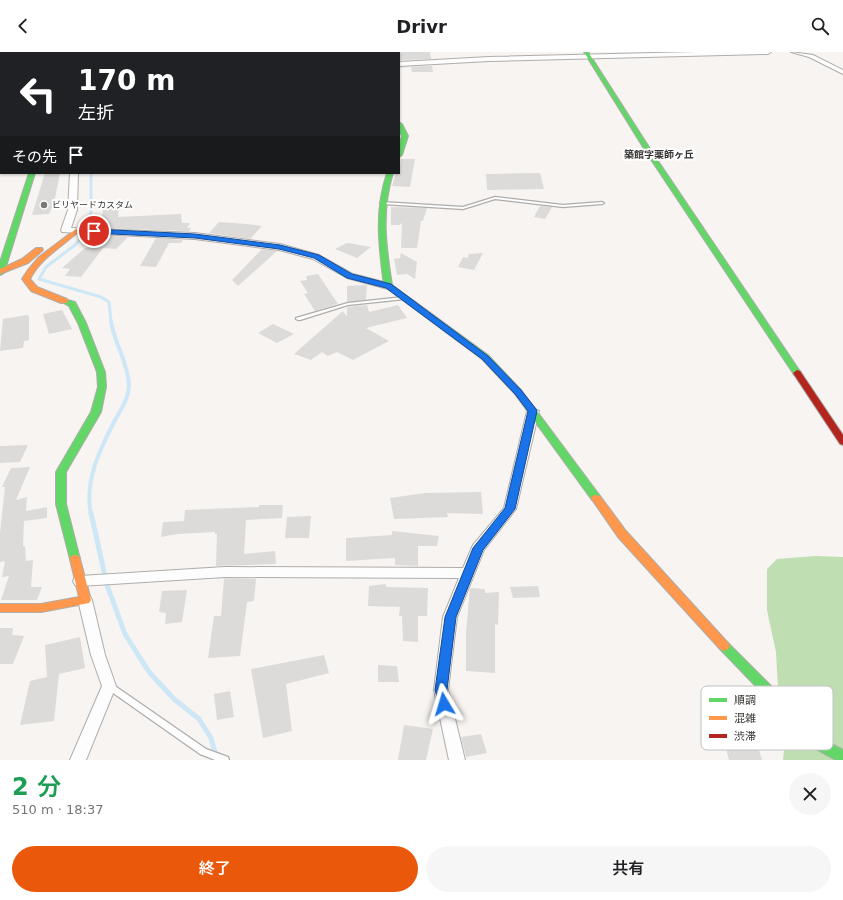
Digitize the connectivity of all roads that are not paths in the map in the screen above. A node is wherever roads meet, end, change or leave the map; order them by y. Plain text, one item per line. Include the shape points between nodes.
1 (486, 52) edge
2 (768, 52) edge
3 (794, 52) edge
4 (587, 54) edge
5 (489, 59) junction
6 (400, 64) edge
7 (843, 72) edge
8 (400, 126) edge
9 (400, 152) edge
10 (32, 174) edge
11 (74, 174) edge
12 (389, 174) edge
13 (382, 203) junction
14 (602, 203) dead end
15 (65, 230) junction
16 (78, 231) junction
17 (0, 272) edge
18 (388, 286) junction
19 (404, 298) junction
20 (298, 319) dead end
21 (533, 411) junction
22 (843, 442) edge
23 (468, 573) junction
24 (87, 580) junction
25 (85, 600) junction
26 (0, 608) edge
27 (109, 686) junction
28 (763, 686) edge
29 (830, 750) edge
30 (843, 757) edge
31 (78, 760) edge
32 (225, 760) edge
33 (457, 760) edge

1 - 5 street
2 - 4 street
3 - 7 street via 811,56
4 - 5 street
4 - 22 main road via 651,155
5 - 6 street
8 - 9 main road via 405,136
10 - 17 main road
11 - 15 street via 74,211
12 - 13 main road
13 - 14 lane via 464,208 495,198 563,206
13 - 18 main road via 380,216
15 - 16 street
15 - 17 main road via 25,260
16 - 18 street via 195,236 280,247 316,257 350,276
16 - 24 main road via 34,263 26,279 34,289 72,304 101,372 102,387 96,412 62,472 60,486 61,504
18 - 19 main road
19 - 20 lane via 348,304
19 - 21 main road via 485,358
21 - 23 street via 510,509 478,548
21 - 28 main road via 627,540
23 - 24 street via 293,571
23 - 33 street via 450,617 441,690
24 - 25 main road
25 - 26 main road via 42,608
25 - 27 street via 98,655
27 - 31 street
27 - 32 lane via 203,752
29 - 30 main road

